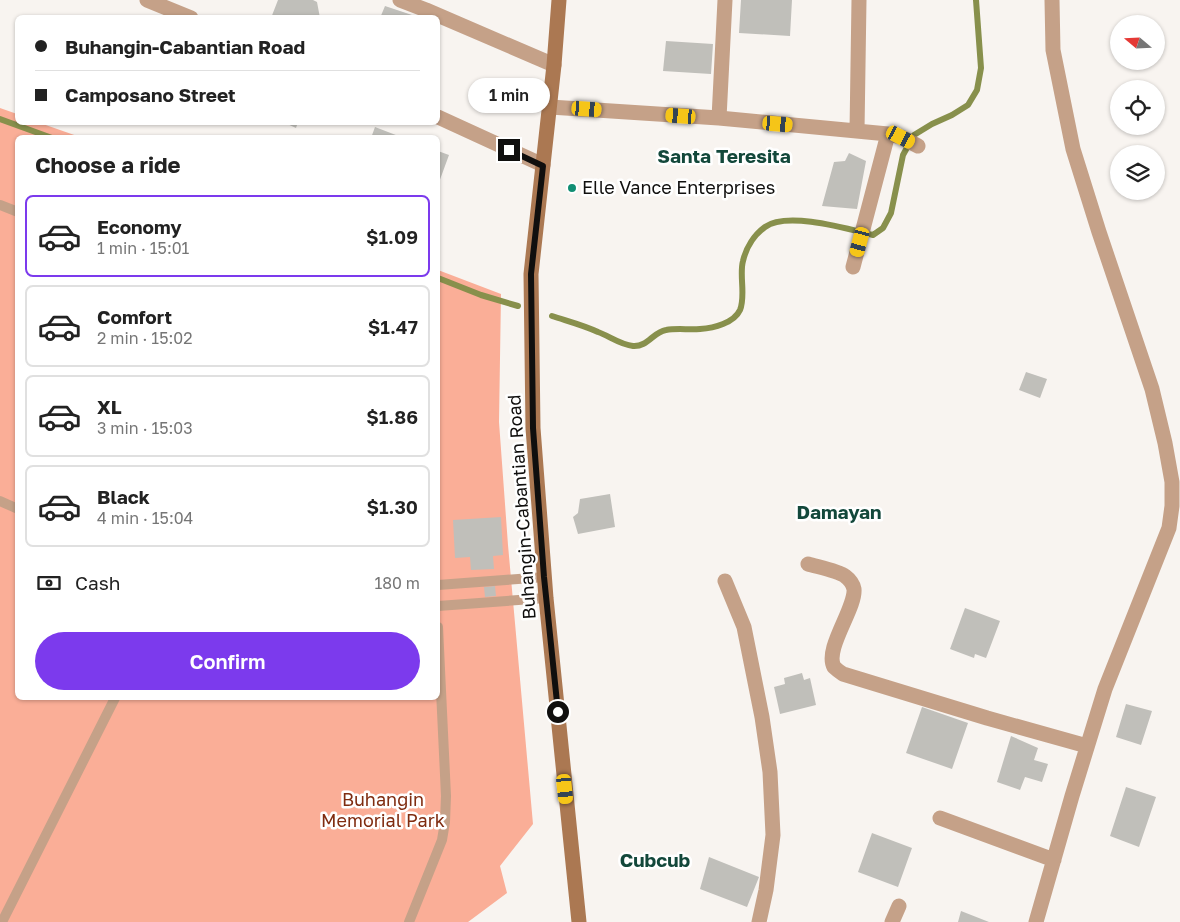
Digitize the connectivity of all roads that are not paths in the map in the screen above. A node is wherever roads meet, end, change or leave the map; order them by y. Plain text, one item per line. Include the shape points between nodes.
1 (147, 0) edge
2 (400, 0) edge
3 (559, 0) edge
4 (725, 0) edge
5 (859, 0) edge
6 (1052, 0) edge
7 (184, 15) edge
8 (438, 15) edge
9 (440, 16) edge
10 (554, 65) junction
11 (550, 106) junction
12 (440, 118) edge
13 (719, 118) junction
14 (857, 131) junction
15 (894, 136) junction
16 (918, 146) dead end
17 (543, 166) junction
18 (0, 205) edge
19 (15, 211) edge
20 (853, 267) dead end
21 (0, 500) edge
22 (15, 508) edge
23 (1175, 529) edge
24 (808, 564) dead end
25 (544, 577) junction
26 (725, 581) dead end
27 (440, 585) edge
28 (546, 598) junction
29 (440, 606) edge
30 (440, 669) edge
31 (114, 700) edge
32 (1088, 746) junction
33 (940, 818) dead end
34 (1054, 860) junction
35 (899, 906) dead end
36 (2, 922) edge
37 (409, 922) edge
38 (579, 922) edge
39 (759, 922) edge
40 (892, 922) edge
41 (1036, 922) edge

1 - 7 street
2 - 8 street
3 - 10 main road, Buhangin-Cabantian Road
4 - 13 street
5 - 14 street
6 - 23 street via 1053,50 1073,149 1152,389 1172,482
9 - 10 street
10 - 11 main road, Buhangin-Cabantian Road
11 - 13 street
11 - 17 main road, Buhangin-Cabantian Road
12 - 17 street
13 - 14 street
14 - 15 street
15 - 16 street
15 - 20 street
17 - 25 main road, Buhangin-Cabantian Road via 531,274 533,428
18 - 19 lane
21 - 22 lane
23 - 32 street via 1105,689
24 - 32 street via 844,575 854,589 832,658 834,667 843,674
25 - 27 lane
25 - 28 main road, Buhangin-Cabantian Road
26 - 39 street via 744,627 770,772 773,835
28 - 29 lane
28 - 38 main road, Buhangin-Cabantian Road
30 - 37 lane via 445,822 442,840
31 - 36 lane
32 - 34 street
33 - 34 street
34 - 41 street
35 - 40 street

